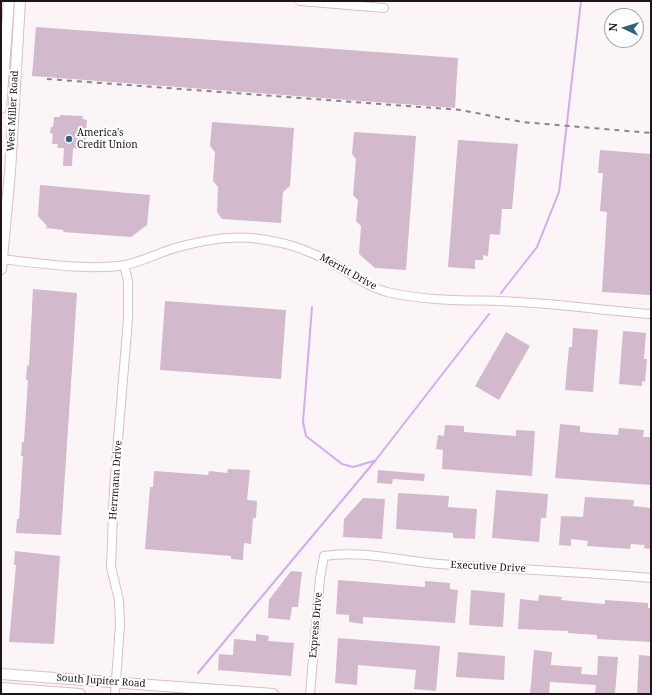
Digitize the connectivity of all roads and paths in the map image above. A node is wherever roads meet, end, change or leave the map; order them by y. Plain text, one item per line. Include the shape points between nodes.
1 (9, 1) edge
2 (20, 1) edge
3 (300, 1) edge
4 (384, 8) dead end
5 (1, 108) edge
6 (1, 263) edge
7 (124, 265) junction
8 (651, 314) edge
9 (324, 556) joint
10 (651, 578) edge
11 (1, 674) edge
12 (115, 682) junction
13 (1, 688) edge
14 (80, 694) edge
15 (115, 694) edge
16 (273, 694) edge
17 (310, 694) edge

1 - 5 main road, West Miller Road
2 - 6 main road, West Miller Road via 10,172
3 - 4 street
6 - 7 street, Merritt Drive via 100,267
7 - 8 street, Merritt Drive via 199,242 251,238 281,243 316,255 371,286 389,292 425,298 502,301
7 - 12 street, Herrmann Drive via 128,281 128,319 114,488 111,567 119,600 120,625
9 - 10 street, Executive Drive via 335,554 438,564
9 - 17 street, Express Drive
11 - 12 main road, South Jupiter Road
12 - 15 street, Herrmann Drive
12 - 16 main road, South Jupiter Road
13 - 14 main road, South Jupiter Road

